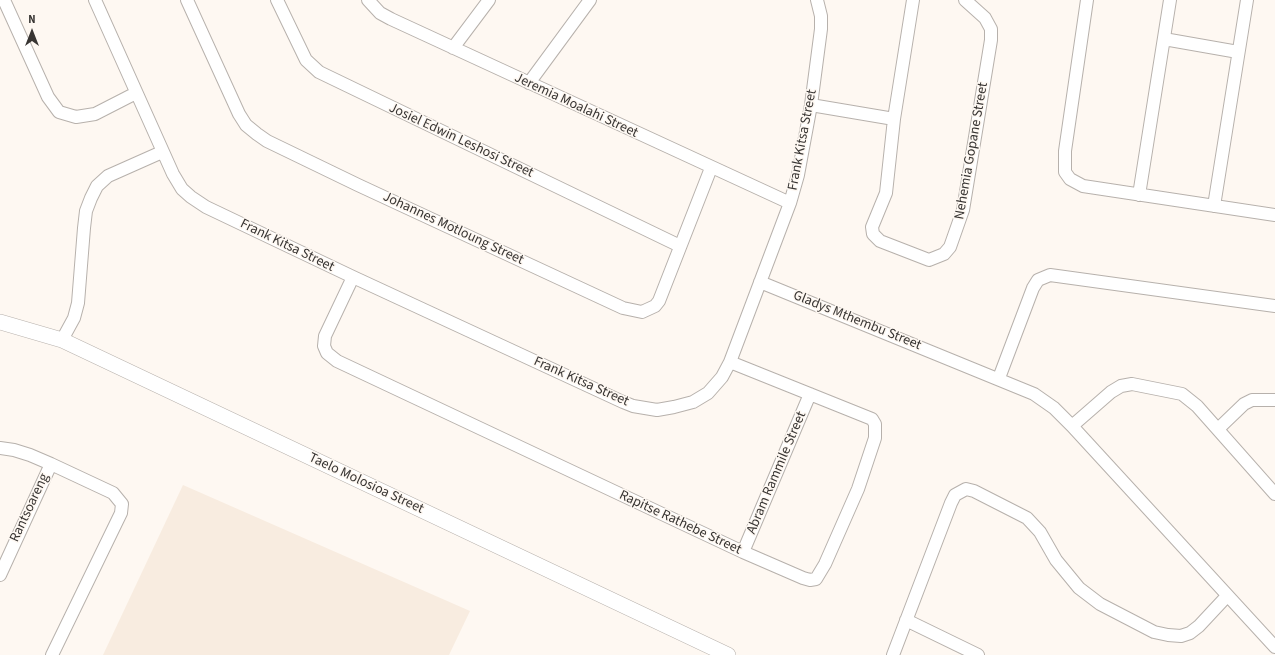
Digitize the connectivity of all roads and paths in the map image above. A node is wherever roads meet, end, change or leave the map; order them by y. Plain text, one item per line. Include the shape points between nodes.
1 (4, 0) edge
2 (95, 0) edge
3 (187, 0) edge
4 (277, 0) edge
5 (368, 0) edge
6 (489, 0) edge
7 (590, 0) edge
8 (817, 0) edge
9 (913, 0) edge
10 (965, 0) edge
11 (1087, 0) edge
12 (1170, 0) edge
13 (1247, 0) edge
14 (1164, 39) junction
15 (453, 48) junction
16 (1238, 52) junction
17 (529, 84) junction
18 (136, 93) junction
19 (811, 105) junction
20 (894, 119) junction
21 (162, 152) junction
22 (711, 168) junction
23 (1139, 195) junction
24 (790, 203) junction
25 (1214, 206) junction
26 (1275, 215) edge
27 (680, 246) junction
28 (353, 277) junction
29 (760, 282) junction
30 (1275, 306) edge
31 (0, 322) edge
32 (62, 340) junction
33 (730, 362) junction
34 (999, 378) junction
35 (810, 394) junction
36 (1275, 400) edge
37 (1072, 426) junction
38 (1218, 429) junction
39 (0, 448) edge
40 (51, 464) junction
41 (1275, 494) edge
42 (743, 552) junction
43 (0, 574) edge
44 (1227, 596) junction
45 (906, 620) junction
46 (1275, 647) edge
47 (52, 655) edge
48 (728, 655) edge
49 (893, 655) edge
50 (978, 655) edge

1 - 18 street via 48,98 59,112 76,117 95,114
2 - 18 street, Frank Kitsa Street
3 - 27 street, Johannes Motloung Street via 239,114 246,125 267,141 636,312 650,310 659,301
4 - 27 street, Josiel Edwin Leshosi Street via 306,60 319,72
5 - 15 street, Jeremia Moalahi Street via 380,13
6 - 15 street
7 - 17 street
8 - 19 street, Frank Kitsa Street via 822,16
9 - 20 street, Nehemia Gopane Street
10 - 20 street, Nehemia Gopane Street via 985,18 991,40 963,210 950,248 936,259 929,260 887,244 873,234 872,227 886,193
11 - 23 street via 1065,151 1065,172 1083,186
12 - 14 street
13 - 16 street
14 - 16 street
14 - 23 street
15 - 17 street, Jeremia Moalahi Street
16 - 25 street
17 - 22 street, Jeremia Moalahi Street
18 - 21 street, Frank Kitsa Street
19 - 20 street
19 - 24 street, Frank Kitsa Street
21 - 28 street, Frank Kitsa Street via 182,189 201,204
21 - 32 street via 108,176 97,186 86,210 78,303 74,318
22 - 24 street, Jeremia Moalahi Street
22 - 27 street, Johannes Motloung Street
23 - 25 street
24 - 29 street, Frank Kitsa Street
25 - 26 street
28 - 33 street, Frank Kitsa Street via 634,406 657,410 693,402 708,393 722,377
28 - 42 street, Rapitse Rathebe Street via 325,336 324,346 327,354 337,361
29 - 33 street, Frank Kitsa Street
29 - 34 street, Gladys Mthembu Street
30 - 34 street via 1050,275 1038,280 1033,288
31 - 32 street, Taelo Molosioa Street
32 - 48 street, Taelo Molosioa Street
33 - 35 street, Rapitse Rathebe Street
34 - 37 street, Gladys Mthembu Street via 1034,394 1054,408
35 - 42 street, Abram Rammile Street
35 - 42 street, Rapitse Rathebe Street via 872,419 876,424 876,438 858,489 816,579 803,578
36 - 38 street via 1252,400 1244,404
37 - 38 street via 1111,392 1120,386 1132,384 1182,394
37 - 44 street, Gladys Mthembu Street
38 - 41 street
39 - 40 street via 25,453
40 - 43 street, Rantsoareng
40 - 47 street via 113,494 123,508
44 - 45 street via 1190,633 1168,636 1154,632 1100,604 1079,588 1056,560 1040,532 1027,518 974,490 966,489 955,495 951,503
44 - 46 street, Gladys Mthembu Street
45 - 49 street
45 - 50 street

